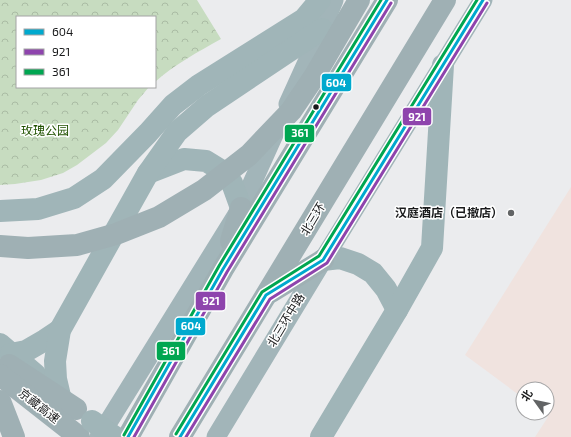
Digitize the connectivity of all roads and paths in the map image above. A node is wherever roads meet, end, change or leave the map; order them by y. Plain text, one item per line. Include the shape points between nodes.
1 (320, 0) edge
2 (334, 0) edge
3 (359, 0) edge
4 (387, 0) edge
5 (445, 0) edge
6 (484, 0) edge
7 (322, 29) junction
8 (443, 65) junction
9 (148, 173) junction
10 (241, 208) junction
11 (0, 211) edge
12 (0, 246) edge
13 (323, 260) junction
14 (223, 269) junction
15 (266, 295) junction
16 (397, 310) junction
17 (60, 330) junction
18 (4, 352) edge
19 (0, 375) edge
20 (60, 396) junction
21 (0, 401) edge
22 (0, 418) edge
23 (86, 426) edge
24 (14, 437) edge
25 (24, 437) edge
26 (115, 437) edge
27 (128, 437) edge
28 (180, 437) edge
29 (216, 437) edge
30 (321, 437) edge

1 - 11 main road via 304,19 199,85 173,105 97,183 74,198 38,209
2 - 7 street
3 - 12 highway, bridge via 291,111 248,155 204,190 159,217 116,234 77,245 28,248
4 - 14 highway
5 - 15 highway, 北三环
6 - 8 street, 北三环中路
7 - 9 main road via 207,106 177,132
7 - 10 street
8 - 13 street, 北三环中路
8 - 16 main road via 432,248
9 - 10 main road via 184,159 206,161 219,169 232,183
9 - 17 main road
10 - 14 highway
10 - 23 street
13 - 15 highway
13 - 16 main road via 340,258 373,273 386,289
13 - 29 street, 北三环中路
14 - 27 highway
15 - 28 highway, 北三环
16 - 30 main road
17 - 18 main road via 26,351
17 - 20 main road via 55,361
18 - 20 main road
18 - 23 highway
19 - 23 highway, 京藏高速
20 - 23 main road
21 - 24 highway, bridge
22 - 25 highway
23 - 26 main road, bridge

